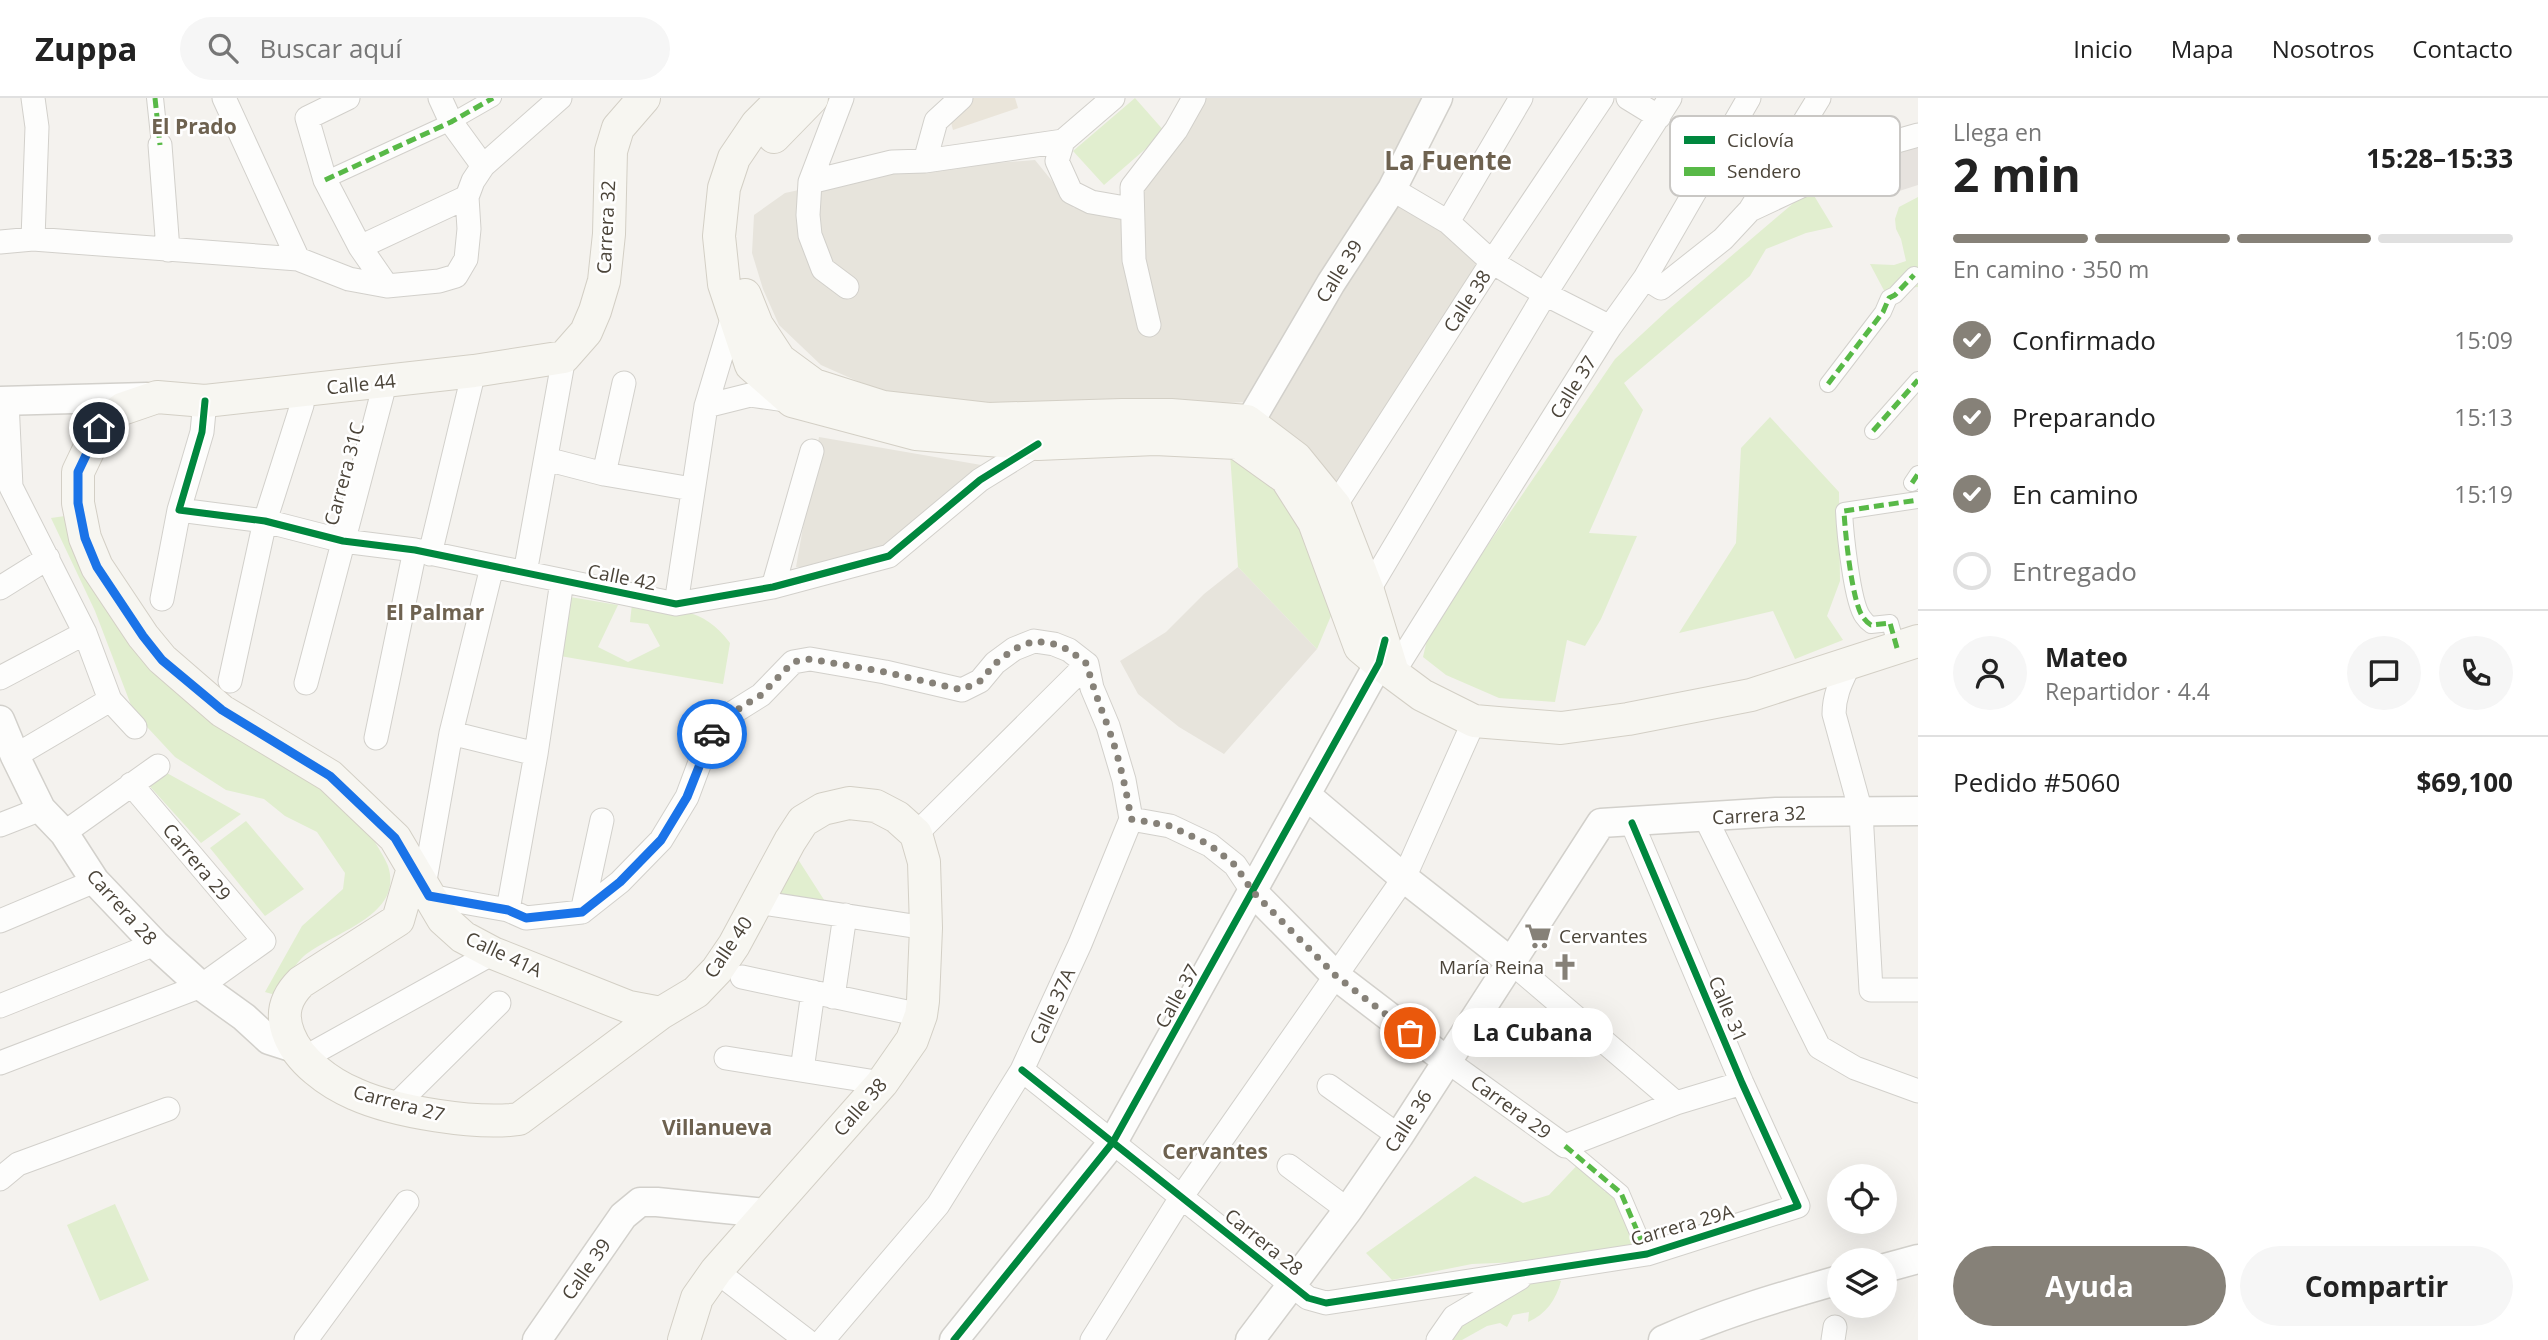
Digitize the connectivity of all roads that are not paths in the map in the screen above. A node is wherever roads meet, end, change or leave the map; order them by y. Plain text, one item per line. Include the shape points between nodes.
1 (33, 98) edge
2 (155, 98) edge
3 (224, 98) edge
4 (348, 98) edge
5 (440, 98) edge
6 (494, 98) edge
7 (560, 98) edge
8 (644, 98) edge
9 (783, 98) edge
10 (812, 98) edge
11 (842, 98) edge
12 (961, 98) edge
13 (1113, 98) edge
14 (1194, 98) edge
15 (1438, 98) edge
16 (1521, 98) edge
17 (1602, 98) edge
18 (1628, 98) edge
19 (1748, 98) edge
20 (1819, 98) edge
21 (1664, 107) edge
22 (1739, 116) edge
23 (1808, 116) edge
24 (451, 122) junction
25 (1918, 135) edge
26 (1900, 140) edge
27 (1063, 141) junction
28 (160, 145) joint
29 (925, 161) junction
30 (483, 166) junction
31 (325, 180) junction
32 (810, 182) junction
33 (1392, 188) junction
34 (1698, 196) edge
35 (1759, 196) edge
36 (1780, 196) edge
37 (467, 197) junction
38 (1132, 209) junction
39 (1750, 210) junction
40 (1448, 222) junction
41 (33, 239) junction
42 (0, 242) edge
43 (360, 247) junction
44 (168, 250) junction
45 (298, 258) junction
46 (1492, 261) junction
47 (1914, 275) dead end
48 (1653, 283) junction
49 (387, 286) junction
50 (847, 287) dead end
51 (1545, 294) junction
52 (733, 316) junction
53 (1149, 326) dead end
54 (1610, 327) junction
55 (564, 357) junction
56 (474, 371) junction
57 (1918, 380) edge
58 (624, 383) dead end
59 (1828, 384) dead end
60 (382, 396) dead end
61 (157, 397) junction
62 (4, 401) edge
63 (205, 401) junction
64 (792, 401) junction
65 (302, 405) dead end
66 (706, 406) junction
67 (1873, 431) dead end
68 (1242, 432) junction
69 (1038, 444) junction
70 (813, 451) dead end
71 (546, 459) junction
72 (78, 472) joint
73 (604, 474) junction
74 (6, 487) edge
75 (692, 489) junction
76 (1918, 500) edge
77 (181, 502) junction
78 (1335, 506) junction
79 (265, 521) junction
80 (343, 541) junction
81 (423, 552) junction
82 (48, 558) junction
83 (492, 567) junction
84 (525, 573) junction
85 (562, 581) junction
86 (0, 587) edge
87 (774, 587) junction
88 (1368, 591) junction
89 (162, 599) dead end
90 (676, 604) junction
91 (85, 634) junction
92 (1907, 645) edge
93 (1385, 659) junction
94 (1850, 663) junction
95 (1087, 664) junction
96 (0, 678) edge
97 (230, 681) dead end
98 (306, 683) dead end
99 (110, 700) junction
100 (1474, 721) junction
101 (135, 727) dead end
102 (451, 733) junction
103 (376, 738) dead end
104 (5, 739) edge
105 (536, 754) junction
106 (158, 766) dead end
107 (131, 784) junction
108 (1306, 795) junction
109 (41, 809) junction
110 (1918, 811) edge
111 (1861, 812) junction
112 (1705, 817) junction
113 (1131, 819) junction
114 (602, 820) dead end
115 (1601, 823) joint
116 (1632, 823) junction
117 (0, 825) edge
118 (64, 833) junction
119 (916, 834) junction
120 (1404, 878) junction
121 (95, 881) junction
122 (427, 892) junction
123 (1253, 892) junction
124 (757, 902) junction
125 (508, 910) junction
126 (582, 912) junction
127 (845, 915) junction
128 (398, 919) junction
129 (0, 920) edge
130 (926, 928) junction
131 (155, 944) junction
132 (493, 953) junction
133 (1511, 962) junction
134 (1336, 976) junction
135 (742, 977) dead end
136 (201, 986) junction
137 (1918, 990) edge
138 (823, 994) junction
139 (499, 1003) dead end
140 (0, 1006) edge
141 (661, 1013) joint
142 (921, 1015) junction
143 (632, 1020) junction
144 (299, 1053) junction
145 (726, 1058) dead end
146 (1447, 1061) junction
147 (0, 1063) edge
148 (802, 1070) junction
149 (1022, 1070) junction
150 (882, 1083) junction
151 (1742, 1083) junction
152 (1329, 1086) dead end
153 (1918, 1091) edge
154 (1676, 1103) junction
155 (395, 1106) junction
156 (168, 1109) dead end
157 (1399, 1136) junction
158 (1113, 1142) junction
159 (1565, 1146) junction
160 (1289, 1166) dead end
161 (0, 1179) edge
162 (1182, 1196) junction
163 (407, 1202) dead end
164 (1798, 1206) joint
165 (1348, 1210) junction
166 (765, 1213) junction
167 (1647, 1254) junction
168 (1918, 1259) edge
169 (1897, 1265) edge
170 (716, 1271) junction
171 (1532, 1271) junction
172 (1291, 1283) junction
173 (1827, 1283) edge
174 (1699, 1331) edge
175 (306, 1340) edge
176 (537, 1340) edge
177 (684, 1340) edge
178 (806, 1340) edge
179 (823, 1340) edge
180 (954, 1340) edge
181 (1092, 1340) edge
182 (1250, 1340) edge
183 (1438, 1340) edge
184 (1663, 1340) edge

1 - 41 street via 37,127
2 - 28 street
3 - 45 street
4 - 31 street via 306,118
5 - 24 street
6 - 24 street
7 - 30 street
8 - 55 main road, Carrera 32 via 618,128 611,151 604,281 586,332
9 - 52 main road via 757,124 734,158 724,188 720,263
10 - 68 main road via 755,157 739,193 735,220 740,282 752,314 780,360 814,385 883,407 988,419 1171,415
11 - 32 street
12 - 29 street via 936,121
13 - 27 street
14 - 38 street via 1176,130 1132,187
15 - 33 street, Calle 39
16 - 40 street
17 - 46 street, Calle 38
18 - 21 street
19 - 22 street, Calle 37
20 - 23 street
21 - 51 street
24 - 30 street
24 - 31 street
25 - 26 street
27 - 29 street
27 - 38 street via 1057,161 1071,192 1091,202
28 - 44 street
29 - 32 street via 892,163
30 - 37 street
31 - 43 street
32 - 50 street via 810,235 823,269
33 - 40 street
33 - 68 street, Calle 39
34 - 48 street, Calle 37
35 - 39 street
36 - 39 street
37 - 43 street
37 - 49 street via 466,259 456,276
38 - 53 street via 1133,260
39 - 48 street via 1723,239
40 - 46 street
41 - 42 street
41 - 44 street
43 - 49 street
44 - 45 street
45 - 49 street via 349,279
46 - 51 street
46 - 78 street, Calle 38
47 - 59 street via 1889,298
48 - 54 street, Calle 37
51 - 54 street
51 - 88 street
52 - 64 main road via 751,365
52 - 66 street
54 - 93 street, Calle 37
55 - 56 main road, Calle 44
55 - 71 street
56 - 63 main road, Calle 44
56 - 81 street
57 - 67 street
58 - 73 street
60 - 80 street, Carrera 31C
61 - 62 street, Calle 44
61 - 63 main road, Calle 44
61 - 72 main road, Calle 44 via 122,410 99,428
62 - 74 street
63 - 77 street via 202,432
64 - 66 street via 750,395
64 - 69 main road via 916,434
65 - 79 street
66 - 75 street
68 - 69 main road
68 - 78 main road via 1296,458
68 - 93 main road via 1286,478 1314,522 1360,647
69 - 87 street, Calle 42 via 980,480 889,556
70 - 87 street
71 - 73 street
71 - 84 street
72 - 122 main road, Calle 41A via 78,503 97,567 162,660 222,710 330,776 395,838
73 - 75 street
74 - 82 street
75 - 90 street
76 - 92 street via 1844,511 1845,543 1861,616 1871,625 1890,623
77 - 79 street, Calle 42
77 - 89 street
78 - 88 main road
79 - 80 street, Calle 42
79 - 97 street
80 - 81 street, Calle 42
80 - 98 street, Carrera 31C
81 - 83 street, Calle 42
81 - 103 street
82 - 86 street
82 - 91 street
83 - 84 street, Calle 42
83 - 102 street
84 - 85 street, Calle 42
85 - 90 street, Calle 42
85 - 105 street
87 - 90 street, Calle 42
88 - 93 main road
91 - 96 street
91 - 99 street
92 - 94 main road
93 - 100 main road via 1422,695
93 - 108 street, Calle 37
94 - 100 main road via 1751,695 1628,719 1561,728
94 - 111 street via 1834,701 1834,714
95 - 113 street via 1124,780
95 - 119 street
95 - 126 street via 1069,650 1034,641 1014,649 980,681 962,690 810,659 793,662 761,695 721,720 709,738 687,797 661,840
99 - 101 street
99 - 104 street
100 - 120 street
102 - 105 street
102 - 122 street
104 - 109 street, Carrera 28
105 - 125 street
106 - 107 street
107 - 118 street
107 - 136 street, Carrera 29 via 264,941
108 - 120 street
108 - 123 street, Calle 37
109 - 117 street
109 - 118 street, Carrera 28
110 - 111 street, Carrera 32
111 - 112 street, Carrera 32
111 - 137 street via 1871,990
112 - 116 street, Carrera 32
112 - 153 street via 1819,1047 1855,1068
113 - 123 street, Carrera 29 via 1170,826 1210,845 1235,865
113 - 149 street, Calle 37A
114 - 126 street
115 - 116 street, Carrera 32
115 - 133 street, Calle 36
116 - 151 street, Calle 31
118 - 121 street, Carrera 28
119 - 124 main road, Calle 40 via 876,806 849,803 823,809 803,821
119 - 130 main road, Calle 38 via 924,862
120 - 133 street
120 - 134 street
121 - 129 street
121 - 131 street, Carrera 28
122 - 125 street
122 - 128 main road
122 - 128 main road via 425,916
122 - 132 main road, Calle 41A via 463,937
123 - 134 street, Carrera 29
123 - 158 street, Calle 37
124 - 127 street
124 - 141 main road, Calle 40 via 717,970 696,992
125 - 126 street via 526,918
127 - 130 street
127 - 138 street
128 - 144 main road via 291,992 284,1008 286,1029
130 - 142 main road, Calle 38
131 - 136 street, Carrera 28
131 - 140 street
132 - 143 main road, Calle 41A
132 - 144 street
133 - 146 street, Calle 36
133 - 154 street
134 - 146 street, Carrera 29
134 - 162 street
135 - 138 street
136 - 144 street, Carrera 28 via 269,1040
136 - 147 street
138 - 142 street
138 - 148 street
139 - 155 street
141 - 143 main road, Calle 41A
142 - 150 main road, Calle 38 via 912,1040
143 - 155 main road, Carrera 27 via 519,1119 469,1121
144 - 155 main road, Carrera 27 via 331,1081 356,1095
145 - 148 street
146 - 157 street, Calle 36
146 - 159 street, Carrera 29
148 - 150 street
149 - 158 street, Carrera 28
149 - 179 street, Calle 37A via 938,1205
150 - 166 main road, Calle 38
151 - 154 street
151 - 164 street, Calle 31
152 - 157 street
154 - 159 street
156 - 161 street via 18,1164
157 - 165 street, Calle 36
158 - 162 street, Carrera 28
158 - 180 street, Calle 37
159 - 167 street via 1621,1193
160 - 165 street
162 - 172 street, Carrera 28
162 - 181 street
163 - 175 street
164 - 167 street, Carrera 29A
165 - 172 street, Calle 36
166 - 170 main road, Calle 38
166 - 176 street, Calle 39 via 639,1202 623,1216
167 - 171 street, Carrera 29A
168 - 169 street
170 - 177 main road, Calle 38 via 697,1298
170 - 178 street
171 - 172 street, Carrera 28 via 1326,1303 1308,1298
171 - 183 street via 1454,1317
172 - 182 street, Calle 36
173 - 174 street via 1756,1303
174 - 184 street

